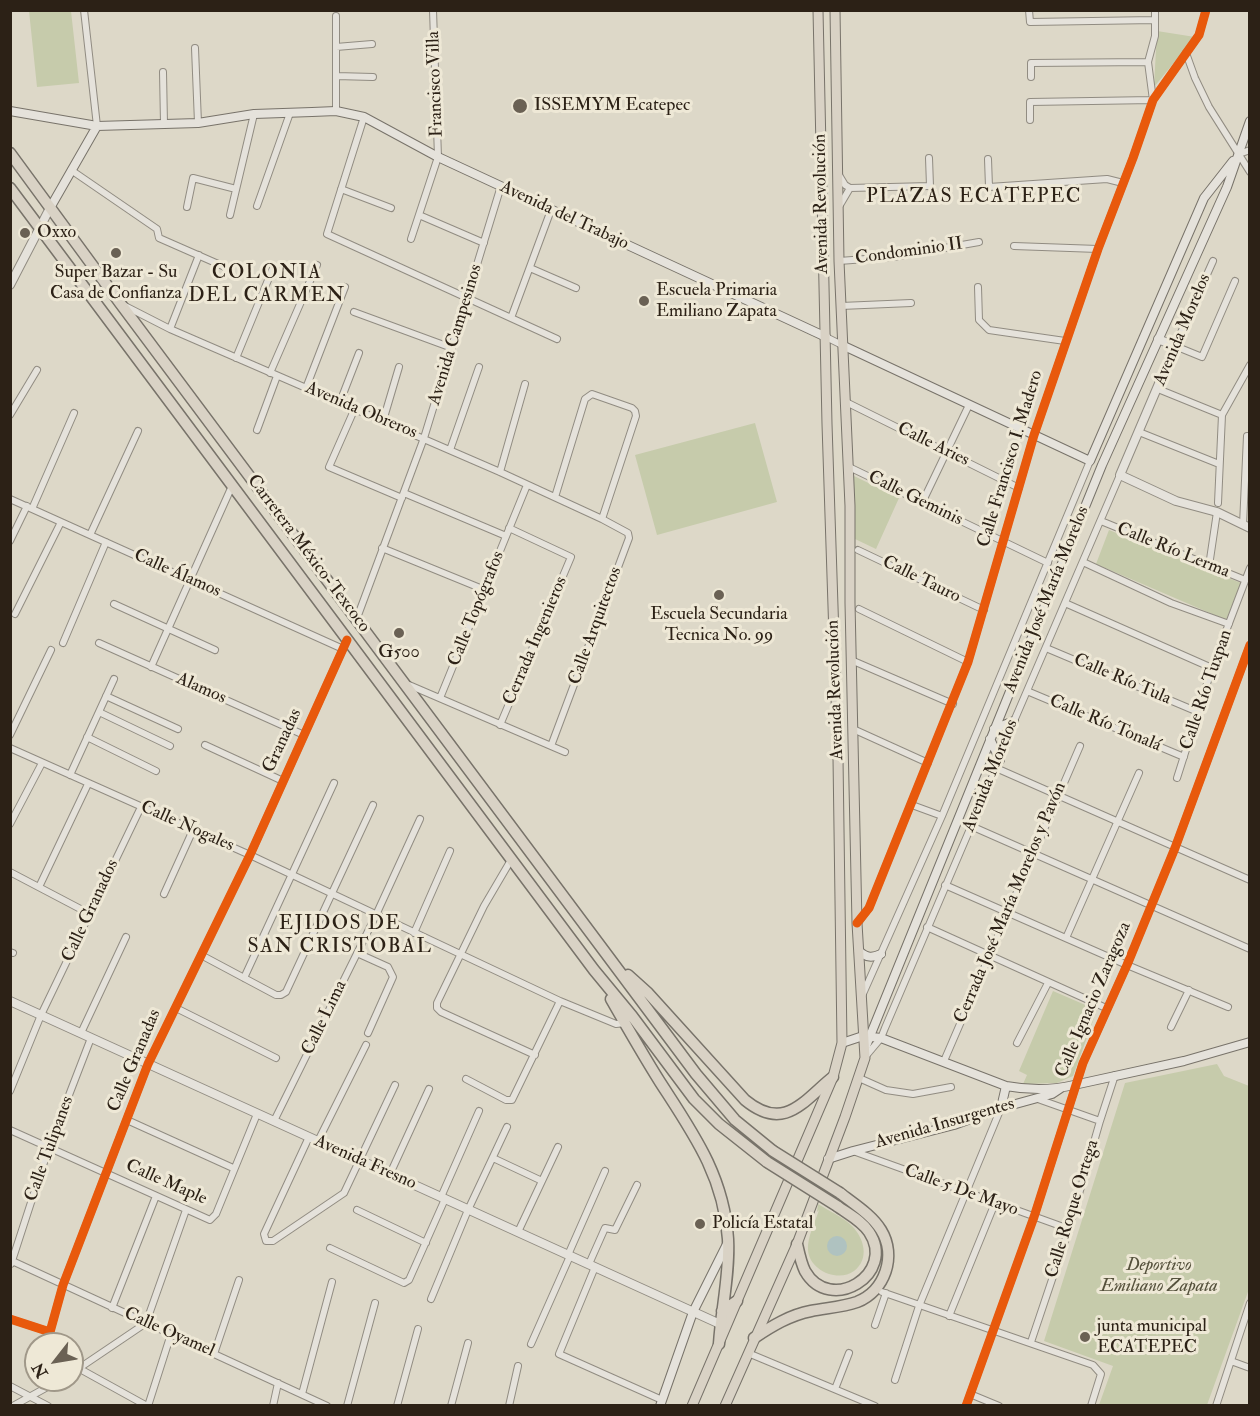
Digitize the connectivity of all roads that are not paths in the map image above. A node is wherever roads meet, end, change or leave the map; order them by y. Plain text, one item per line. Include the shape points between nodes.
1 (84, 10) edge
2 (433, 10) edge
3 (818, 10) edge
4 (835, 10) edge
5 (1029, 10) edge
6 (1155, 10) edge
7 (1206, 10) edge
8 (336, 16) dead end
9 (1155, 20) junction
10 (372, 44) dead end
11 (336, 47) junction
12 (195, 48) dead end
13 (1186, 52) junction
14 (1148, 62) junction
15 (163, 72) dead end
16 (336, 76) junction
17 (373, 76) dead end
18 (1031, 77) dead end
19 (1153, 100) junction
20 (10, 111) edge
21 (336, 111) junction
22 (290, 113) junction
23 (254, 114) junction
24 (364, 117) junction
25 (1030, 120) dead end
26 (1250, 121) edge
27 (198, 123) junction
28 (164, 124) junction
29 (98, 126) junction
30 (1250, 150) edge
31 (10, 153) edge
32 (1239, 154) junction
33 (438, 157) junction
34 (929, 158) dead end
35 (988, 159) dead end
36 (71, 170) junction
37 (1250, 172) edge
38 (838, 174) junction
39 (1123, 183) junction
40 (501, 186) junction
41 (10, 188) edge
42 (850, 188) junction
43 (236, 189) junction
44 (341, 189) junction
45 (257, 206) dead end
46 (187, 207) dead end
47 (839, 207) junction
48 (50, 208) junction
49 (391, 208) dead end
50 (551, 210) junction
51 (230, 215) dead end
52 (419, 215) junction
53 (40, 226) junction
54 (411, 239) dead end
55 (980, 242) dead end
56 (484, 243) junction
57 (1014, 246) dead end
58 (1098, 249) junction
59 (200, 255) junction
60 (839, 261) junction
61 (1213, 261) dead end
62 (317, 265) dead end
63 (225, 267) dead end
64 (273, 268) dead end
65 (530, 268) junction
66 (1235, 281) dead end
67 (10, 285) edge
68 (345, 287) dead end
69 (978, 287) dead end
70 (576, 288) dead end
71 (468, 298) junction
72 (120, 303) junction
73 (911, 303) dead end
74 (842, 306) junction
75 (354, 312) dead end
76 (511, 318) junction
77 (170, 329) junction
78 (825, 337) junction
79 (557, 339) dead end
80 (1158, 339) junction
81 (1065, 341) junction
82 (844, 346) junction
83 (1175, 346) junction
84 (452, 348) junction
85 (359, 353) dead end
86 (236, 358) junction
87 (1250, 365) edge
88 (399, 367) dead end
89 (479, 367) dead end
90 (37, 370) dead end
91 (273, 374) junction
92 (525, 384) dead end
93 (306, 388) junction
94 (1158, 389) junction
95 (340, 402) junction
96 (846, 402) junction
97 (969, 405) junction
98 (355, 408) junction
99 (74, 413) dead end
100 (10, 415) edge
101 (1222, 415) junction
102 (1109, 419) junction
103 (383, 421) junction
104 (257, 430) dead end
105 (138, 431) dead end
106 (1139, 432) junction
107 (1034, 435) junction
108 (1248, 436) edge
109 (424, 438) junction
110 (450, 450) junction
111 (946, 451) junction
112 (1090, 461) junction
113 (1219, 464) junction
114 (1102, 465) junction
115 (849, 467) junction
116 (500, 472) junction
117 (1120, 475) junction
118 (527, 485) junction
119 (232, 486) junction
120 (1248, 487) edge
121 (1019, 488) junction
122 (403, 495) junction
123 (555, 497) junction
124 (10, 499) edge
125 (922, 503) junction
126 (1218, 503) dead end
127 (29, 507) junction
128 (1217, 512) junction
129 (602, 519) junction
130 (1101, 521) junction
131 (61, 522) junction
132 (1246, 526) edge
133 (509, 528) junction
134 (90, 535) junction
135 (506, 536) junction
136 (10, 541) edge
137 (106, 542) junction
138 (1003, 542) junction
139 (382, 548) junction
140 (858, 550) dead end
141 (1048, 562) junction
142 (1083, 562) junction
143 (1209, 566) junction
144 (1250, 568) edge
145 (190, 580) junction
146 (1245, 580) junction
147 (485, 590) junction
148 (1065, 603) junction
149 (114, 604) dead end
150 (859, 609) dead end
151 (984, 610) junction
152 (15, 614) dead end
153 (357, 618) junction
154 (1229, 624) junction
155 (168, 629) junction
156 (63, 643) dead end
157 (99, 643) dead end
158 (345, 645) junction
159 (1250, 645) edge
160 (1046, 648) junction
161 (51, 650) dead end
162 (215, 650) dead end
163 (851, 660) junction
164 (968, 662) junction
165 (151, 667) junction
166 (1212, 668) junction
167 (114, 679) dead end
168 (405, 684) junction
169 (1027, 691) junction
170 (106, 696) junction
171 (440, 698) junction
172 (953, 704) junction
173 (99, 712) junction
174 (1198, 712) junction
175 (1014, 721) junction
176 (500, 725) junction
177 (178, 729) dead end
178 (853, 729) junction
179 (994, 729) junction
180 (10, 735) edge
181 (304, 735) junction
182 (87, 737) junction
183 (990, 739) junction
184 (205, 745) dead end
185 (170, 746) dead end
186 (552, 746) junction
187 (1080, 746) dead end
188 (10, 748) edge
189 (565, 752) dead end
190 (1184, 757) junction
191 (42, 763) junction
192 (928, 763) junction
193 (998, 764) junction
194 (156, 771) dead end
195 (1139, 773) dead end
196 (70, 775) junction
197 (1177, 778) dead end
198 (283, 781) junction
199 (334, 783) dead end
200 (88, 784) junction
201 (1058, 796) junction
202 (374, 805) dead end
203 (912, 805) junction
204 (141, 807) junction
205 (942, 816) junction
206 (420, 819) dead end
207 (1118, 822) junction
208 (10, 824) edge
209 (971, 826) junction
210 (193, 830) junction
211 (1175, 848) junction
212 (450, 851) dead end
213 (1033, 854) junction
214 (249, 855) junction
215 (511, 860) junction
216 (10, 872) edge
217 (293, 876) junction
218 (1092, 880) junction
219 (1250, 880) edge
220 (945, 885) junction
221 (39, 887) junction
222 (164, 894) dead end
223 (332, 895) junction
224 (1151, 906) junction
225 (1007, 913) junction
226 (90, 914) junction
227 (376, 915) junction
228 (857, 923) junction
229 (927, 927) junction
230 (414, 933) junction
231 (126, 937) dead end
232 (1066, 938) junction
233 (1250, 949) edge
234 (859, 951) junction
235 (357, 953) junction
236 (461, 954) junction
237 (881, 954) junction
238 (201, 955) junction
239 (607, 955) junction
240 (988, 956) junction
241 (1127, 965) junction
242 (594, 970) junction
243 (244, 978) junction
244 (1048, 983) junction
245 (1189, 990) junction
246 (861, 999) junction
247 (10, 1001) edge
248 (560, 1001) junction
249 (1228, 1007) dead end
250 (176, 1008) junction
251 (1106, 1008) junction
252 (41, 1015) junction
253 (626, 1023) junction
254 (1171, 1027) dead end
255 (81, 1033) junction
256 (368, 1034) dead end
257 (866, 1036) junction
258 (91, 1038) junction
259 (881, 1038) junction
260 (1250, 1042) edge
261 (842, 1043) junction
262 (1017, 1043) dead end
263 (366, 1045) dead end
264 (865, 1054) junction
265 (535, 1055) junction
266 (276, 1058) dead end
267 (944, 1061) junction
268 (148, 1064) junction
269 (1115, 1075) junction
270 (833, 1077) junction
271 (859, 1078) junction
272 (466, 1079) dead end
273 (395, 1085) dead end
274 (1074, 1085) junction
275 (1006, 1086) junction
276 (951, 1087) dead end
277 (1061, 1088) junction
278 (429, 1089) dead end
279 (10, 1091) edge
280 (1035, 1098) junction
281 (1001, 1108) junction
282 (1068, 1110) junction
283 (479, 1111) dead end
284 (257, 1114) junction
285 (127, 1119) junction
286 (274, 1121) junction
287 (1100, 1121) junction
288 (507, 1127) dead end
289 (10, 1130) edge
290 (309, 1137) junction
291 (318, 1141) junction
292 (558, 1147) dead end
293 (49, 1148) junction
294 (852, 1151) junction
295 (493, 1158) junction
296 (828, 1159) junction
297 (359, 1160) junction
298 (233, 1168) junction
299 (605, 1171) dead end
300 (106, 1174) junction
301 (390, 1174) junction
302 (542, 1181) junction
303 (637, 1185) dead end
304 (967, 1193) junction
305 (156, 1196) junction
306 (443, 1198) junction
307 (995, 1203) junction
308 (186, 1210) junction
309 (357, 1210) dead end
310 (468, 1210) junction
311 (1034, 1217) junction
312 (1069, 1229) junction
313 (518, 1232) junction
314 (728, 1241) junction
315 (426, 1243) junction
316 (797, 1244) junction
317 (330, 1248) dead end
318 (569, 1256) junction
319 (11, 1262) edge
320 (592, 1266) junction
321 (239, 1280) dead end
322 (332, 1282) dead end
323 (63, 1285) junction
324 (431, 1299) dead end
325 (737, 1301) junction
326 (375, 1303) dead end
327 (919, 1306) junction
328 (1249, 1307) edge
329 (112, 1308) junction
330 (722, 1311) junction
331 (693, 1312) junction
332 (949, 1316) junction
333 (10, 1319) edge
334 (146, 1323) junction
335 (720, 1324) junction
336 (876, 1325) dead end
337 (418, 1329) dead end
338 (994, 1330) junction
339 (171, 1334) junction
340 (754, 1338) junction
341 (1031, 1342) junction
342 (468, 1343) dead end
343 (531, 1344) dead end
344 (719, 1344) junction
345 (748, 1353) junction
346 (849, 1353) dead end
347 (214, 1354) junction
348 (1232, 1361) junction
349 (84, 1366) edge
350 (518, 1366) dead end
351 (1250, 1368) edge
352 (84, 1371) edge
353 (895, 1380) dead end
354 (278, 1383) junction
355 (10, 1386) edge
356 (835, 1389) junction
357 (38, 1392) edge
358 (302, 1394) junction
359 (970, 1394) junction
360 (31, 1396) junction
361 (661, 1403) edge
362 (13, 1406) edge
363 (48, 1406) edge
364 (147, 1406) edge
365 (273, 1406) edge
366 (327, 1406) edge
367 (347, 1406) edge
368 (397, 1406) edge
369 (451, 1406) edge
370 (509, 1406) edge
371 (692, 1406) edge
372 (725, 1406) edge
373 (874, 1406) edge
374 (966, 1406) edge
375 (999, 1406) edge
376 (1091, 1406) edge
377 (1216, 1406) edge

1 - 29 street
2 - 33 street, Francisco Villa
3 - 78 main road, Avenida Revolución
4 - 38 main road, Avenida Revolución
5 - 9 street via 1030,22
6 - 9 street
7 - 13 street, Calle Francisco I. Madero via 1199,35
8 - 11 street
9 - 14 street
10 - 11 street
11 - 16 street
12 - 27 street
13 - 19 street, Calle Francisco I. Madero
13 - 32 street via 1209,107
14 - 18 street via 1031,63
14 - 19 street
15 - 28 street
16 - 17 street
16 - 21 street
19 - 25 street via 1030,102
19 - 39 street, Calle Francisco I. Madero
20 - 29 main road, Avenida del Trabajo
21 - 22 main road, Avenida del Trabajo
21 - 24 main road, Avenida del Trabajo
22 - 23 main road, Avenida del Trabajo
22 - 45 street
23 - 27 main road, Avenida del Trabajo
23 - 43 street
24 - 33 main road, Avenida del Trabajo
24 - 44 street
26 - 32 main road, Avenida José María Morelos
27 - 28 main road, Avenida del Trabajo
28 - 29 main road, Avenida del Trabajo
29 - 36 main road
30 - 32 street
31 - 48 highway, Carretera México-Texcoco
32 - 37 street
32 - 80 main road, Avenida José María Morelos
32 - 102 main road, Avenida José María Morelos via 1204,198
33 - 40 main road, Avenida del Trabajo
33 - 52 street
34 - 42 street via 930,186
35 - 39 street via 989,186 1107,179
36 - 48 main road
36 - 59 street via 157,229 159,238
38 - 42 street
38 - 47 main road, Avenida Revolución
39 - 58 street, Calle Francisco I. Madero
40 - 50 main road, Avenida del Trabajo
40 - 56 street, Avenida Campesinos
41 - 53 highway, Carretera México-Texcoco
42 - 47 street
43 - 46 street via 193,178
43 - 51 street
44 - 49 street
44 - 71 street via 327,234
47 - 60 main road, Avenida Revolución
48 - 53 street
48 - 72 highway, Carretera México-Texcoco
50 - 65 street
50 - 78 main road, Avenida del Trabajo
52 - 54 street
52 - 56 street
53 - 67 street
53 - 119 highway, Carretera México-Texcoco
55 - 60 street, Condominio II via 893,257
56 - 71 street, Avenida Campesinos
57 - 58 street
58 - 81 street, Calle Francisco I. Madero
59 - 63 street
59 - 77 street
60 - 74 main road, Avenida Revolución
61 - 83 street, Avenida Morelos
62 - 91 street
64 - 86 street
65 - 70 street
65 - 76 street
66 - 83 street via 1202,357
68 - 93 street
69 - 81 street via 979,320 988,330
71 - 76 street
71 - 84 street, Avenida Campesinos
72 - 77 street, Avenida Obreros
72 - 153 highway, Carretera México-Texcoco
73 - 74 street
74 - 82 main road, Avenida Revolución
75 - 84 street
76 - 79 street
77 - 86 street, Avenida Obreros
78 - 82 street, Avenida del Trabajo
78 - 261 main road, Avenida Revolución
80 - 83 street
80 - 114 main road, Avenida José María Morelos
81 - 107 street, Calle Francisco I. Madero
82 - 96 main road, Avenida Revolución
82 - 97 main road, Avenida del Trabajo
83 - 94 street, Avenida Morelos
84 - 109 street, Avenida Campesinos
85 - 95 street
86 - 91 street, Avenida Obreros
87 - 101 street
88 - 103 street
89 - 110 street
90 - 100 street
91 - 93 street, Avenida Obreros
91 - 104 street
92 - 116 street
93 - 95 street, Avenida Obreros
94 - 101 street
94 - 106 street, Avenida Morelos
95 - 98 street, Avenida Obreros
96 - 111 street, Calle Aries
96 - 115 main road, Avenida Revolución
97 - 107 main road, Avenida del Trabajo
97 - 111 street
98 - 103 street, Avenida Obreros
98 - 122 street via 329,466
99 - 127 street
101 - 113 street
102 - 112 main road, Avenida José María Morelos
102 - 114 main road
103 - 109 street, Avenida Obreros
105 - 134 street
106 - 113 street
106 - 117 street, Avenida Morelos
107 - 112 main road, Avenida del Trabajo
107 - 121 street, Calle Francisco I. Madero
108 - 120 street
109 - 110 street, Avenida Obreros
109 - 122 street, Avenida Campesinos
110 - 116 street, Avenida Obreros
111 - 121 street, Calle Aries
111 - 125 street
112 - 141 street, Avenida José María Morelos
113 - 126 street
114 - 179 main road, Avenida José María Morelos
115 - 125 street, Calle Geminis
115 - 163 main road, Avenida Revolución
116 - 118 street, Avenida Obreros
117 - 128 street via 1176,501
117 - 130 street, Avenida Morelos
118 - 123 street, Avenida Obreros
118 - 133 street, Calle Topógrafos
119 - 145 street
119 - 158 highway, Carretera México-Texcoco
120 - 132 street
121 - 138 street, Calle Francisco I. Madero
122 - 135 street
122 - 139 street, Avenida Campesinos
123 - 129 street, Avenida Obreros
123 - 129 street via 588,395 632,408 636,416
124 - 127 street, Calle Álamos
125 - 138 street, Calle Geminis
127 - 131 street, Calle Álamos
127 - 136 street
128 - 132 street
128 - 143 street
129 - 186 street, Calle Arquitectos via 624,530 628,538
130 - 142 street, Avenida Morelos
130 - 143 street, Calle Río Lerma
131 - 134 street, Calle Álamos
131 - 152 street
133 - 135 street, Calle Topógrafos
133 - 176 street, Cerrada Ingenieros via 571,557
134 - 137 street, Calle Álamos
135 - 147 street, Calle Topógrafos
137 - 145 street, Calle Álamos
137 - 156 street
138 - 141 street, Calle Geminis
138 - 151 street, Calle Francisco I. Madero
139 - 147 street
139 - 153 street, Avenida Campesinos
140 - 151 street, Calle Tauro
141 - 205 street, Avenida José María Morelos
142 - 148 street, Avenida Morelos
142 - 154 street via 1171,603
143 - 146 street, Calle Río Lerma
144 - 146 street, Calle Río Tuxpan
145 - 155 street
145 - 158 street, Calle Álamos
146 - 154 street, Calle Río Tuxpan
147 - 171 street, Calle Topógrafos
148 - 160 street, Avenida Morelos
148 - 166 street
149 - 155 street
150 - 164 street
151 - 164 street, Calle Francisco I. Madero
153 - 168 highway, Carretera México-Texcoco
154 - 166 street, Calle Río Tuxpan
155 - 162 street
155 - 165 street
157 - 165 street, Alamos
158 - 181 street, Granadas
158 - 215 highway, Carretera México-Texcoco
159 - 211 street, Calle Ignacio Zaragoza
160 - 169 street, Avenida Morelos
160 - 174 street, Calle Río Tula
161 - 180 street
163 - 172 street
163 - 178 main road, Avenida Revolución
164 - 172 street, Calle Francisco I. Madero
165 - 181 street, Alamos
166 - 174 street, Calle Río Tuxpan
167 - 170 street
168 - 171 street
168 - 239 highway, Carretera México-Texcoco
169 - 175 street, Avenida Morelos
169 - 190 street, Calle Río Tonalá
170 - 173 street
170 - 177 street
171 - 176 street
172 - 192 street, Calle Francisco I. Madero
173 - 182 street
173 - 185 street
174 - 190 street, Calle Río Tuxpan
175 - 179 main road
175 - 193 street, Avenida Morelos
176 - 186 street
178 - 192 street
178 - 228 main road, Avenida Revolución
179 - 183 main road, Avenida José María Morelos
181 - 198 street, Granadas
182 - 194 street
182 - 196 street
183 - 193 main road
183 - 257 main road, Avenida José María Morelos
184 - 198 street
186 - 189 street
187 - 201 street, Cerrada José María Morelos y Pavón
188 - 191 street, Calle Nogales
190 - 197 street, Calle Río Tuxpan
191 - 196 street, Calle Nogales
191 - 208 street
192 - 203 street, Calle Francisco I. Madero
193 - 201 street
193 - 209 street, Avenida Morelos
195 - 207 street
196 - 200 street, Calle Nogales
198 - 214 street, Granadas
199 - 217 street
200 - 204 street, Calle Nogales
200 - 221 street
201 - 207 street
201 - 213 street, Cerrada José María Morelos y Pavón
202 - 223 street
203 - 205 street
203 - 228 street, Calle Francisco I. Madero via 869,908
204 - 210 street, Calle Nogales
204 - 226 street, Calle Granados
205 - 237 street, Avenida José María Morelos
206 - 227 street, Calle Lima
207 - 211 street
207 - 218 street
209 - 213 street
209 - 220 street, Avenida Morelos
210 - 214 street, Calle Nogales
210 - 222 street
211 - 219 street
211 - 224 street, Calle Ignacio Zaragoza
212 - 230 street
213 - 218 street
213 - 225 street, Cerrada José María Morelos y Pavón
214 - 217 street, Calle Nogales
214 - 238 street, Calle Granadas
215 - 236 street
215 - 242 highway, Carretera México-Texcoco
216 - 221 street
217 - 223 street, Calle Nogales
217 - 243 street
218 - 224 street
218 - 232 street
220 - 225 street
220 - 229 street, Avenida Morelos
221 - 226 street
223 - 227 street, Calle Nogales
223 - 243 street via 286,992 276,995
224 - 233 street
224 - 241 street, Calle Ignacio Zaragoza
225 - 232 street
225 - 240 street, Cerrada José María Morelos y Pavón
226 - 252 street, Calle Granados
227 - 230 street, Calle Nogales
227 - 235 street, Calle Lima
228 - 234 main road, Avenida Revolución
229 - 240 street
229 - 259 street, Avenida Morelos
230 - 236 street, Calle Nogales
231 - 255 street
232 - 241 street
234 - 237 main road via 865,957
234 - 246 main road, Avenida Revolución
235 - 256 street via 388,968 393,977
235 - 286 street, Calle Lima
236 - 248 street, Calle Nogales
236 - 265 street via 437,1008
237 - 246 street, Avenida José María Morelos
238 - 243 street
238 - 250 street, Calle Granadas
239 - 270 highway via 648,993 745,1100 759,1109 772,1113 792,1111
239 - 340 highway, bridge via 735,1120 773,1151 840,1193 873,1220 887,1242 889,1256 883,1280 867,1297 808,1311 778,1322
240 - 244 street
240 - 267 street, Cerrada José María Morelos y Pavón
241 - 245 street
241 - 251 street, Calle Ignacio Zaragoza
242 - 253 highway
242 - 316 highway, bridge via 694,1099 719,1124 870,1232 874,1262 865,1279 851,1288 820,1286 806,1272
244 - 251 street
244 - 262 street
245 - 249 street
245 - 254 street
246 - 257 main road, Avenida Revolución
247 - 252 street, Avenida Fresno
248 - 253 street, Calle Nogales via 616,1024
248 - 265 street
250 - 266 street
250 - 268 street, Calle Granadas
251 - 274 street, Calle Ignacio Zaragoza
252 - 255 street, Avenida Fresno
252 - 279 street, Calle Granados
253 - 314 highway via 708,1159 719,1189
255 - 258 street, Avenida Fresno
257 - 259 main road, Avenida Insurgentes
257 - 261 main road
257 - 264 main road, Avenida Revolución
258 - 268 street, Avenida Fresno
258 - 293 street, Calle Tulipanes
259 - 264 street, Avenida Morelos
259 - 267 main road, Avenida Insurgentes
260 - 269 main road, Avenida Insurgentes
261 - 270 main road, Avenida Revolución
263 - 291 street
264 - 271 main road, Avenida Revolución
265 - 272 street via 512,1100
267 - 275 main road, Avenida Insurgentes
268 - 284 street, Avenida Fresno
268 - 285 street, Calle Granadas
269 - 274 main road, Avenida Insurgentes
269 - 287 street, Calle Roque Ortega
270 - 325 main road, Avenida Revolución
271 - 276 street via 886,1090 913,1094
271 - 296 main road, Avenida Revolución
273 - 297 street
274 - 277 main road, Avenida Insurgentes
274 - 282 street, Calle Ignacio Zaragoza
275 - 277 main road, Avenida Insurgentes
275 - 281 main road
277 - 280 main road, Avenida Insurgentes
278 - 301 street
280 - 281 main road, Avenida Insurgentes
280 - 282 street
281 - 294 main road, Avenida Insurgentes via 925,1134
281 - 304 street
282 - 287 street
282 - 311 street, Calle Ignacio Zaragoza
283 - 306 street
284 - 286 street, Avenida Fresno
284 - 298 street
285 - 298 street
285 - 300 street, Calle Granadas
286 - 290 street, Avenida Fresno
287 - 312 street, Calle Roque Ortega
288 - 295 street
289 - 293 street, Calle Maple
290 - 291 street, Avenida Fresno
290 - 297 street via 264,1234 266,1240 273,1240 344,1193
291 - 297 street, Avenida Fresno
292 - 302 street
293 - 300 street, Calle Maple
293 - 319 street, Calle Tulipanes
294 - 296 main road, Avenida Insurgentes
294 - 304 street, Calle 5 De Mayo
295 - 302 street
295 - 310 street
296 - 316 main road, Avenida Revolución
297 - 301 street, Avenida Fresno
298 - 308 street, Calle Maple via 216,1214 210,1220
299 - 318 street
300 - 305 street, Calle Maple
300 - 323 street, Calle Granadas
301 - 306 street, Avenida Fresno
302 - 313 street
303 - 320 street via 615,1230 605,1228
304 - 307 street, Calle 5 De Mayo
304 - 327 street
305 - 308 street, Calle Maple
305 - 329 street
306 - 310 street, Avenida Fresno
306 - 315 street
307 - 311 street, Calle 5 De Mayo
307 - 332 street
308 - 334 street
309 - 315 street
310 - 313 street, Avenida Fresno
310 - 324 street
311 - 312 street, Calle 5 De Mayo
311 - 338 street, Calle Ignacio Zaragoza
312 - 341 street, Calle Roque Ortega
313 - 318 street, Avenida Fresno
314 - 330 highway
314 - 331 main road
315 - 317 street via 404,1283
316 - 340 main road, Avenida Revolución
318 - 320 street, Avenida Fresno
318 - 343 street
319 - 323 street, Calle Oyamel
320 - 331 street, Avenida Fresno
320 - 361 street via 559,1354
321 - 347 street
322 - 358 street
323 - 329 street, Calle Oyamel
323 - 333 street, Calle Granadas via 50,1332
325 - 330 highway
325 - 344 main road, Avenida Revolución
326 - 367 street
327 - 332 street
327 - 336 street via 884,1293
327 - 353 street
328 - 348 street
329 - 334 street, Calle Oyamel
330 - 335 highway
331 - 335 street, Avenida Fresno
331 - 361 main road
332 - 338 street
334 - 339 street, Calle Oyamel
334 - 349 street
335 - 344 highway
337 - 368 street
338 - 341 street
338 - 359 street, Calle Ignacio Zaragoza
339 - 347 street, Calle Oyamel
339 - 364 street
340 - 345 main road, Avenida Revolución
341 - 376 street via 1098,1368 1101,1374
342 - 369 street
344 - 371 main road, Avenida Revolución
345 - 356 street
345 - 372 main road, Avenida Revolución
346 - 356 street
347 - 354 street, Calle Oyamel
348 - 351 street
348 - 377 street
350 - 370 street
352 - 364 street
354 - 358 street, Calle Oyamel
354 - 365 street
355 - 360 street
356 - 373 street
357 - 360 street
358 - 366 street, Calle Oyamel
359 - 374 street, Calle Ignacio Zaragoza
359 - 375 street
360 - 362 street
360 - 363 street

